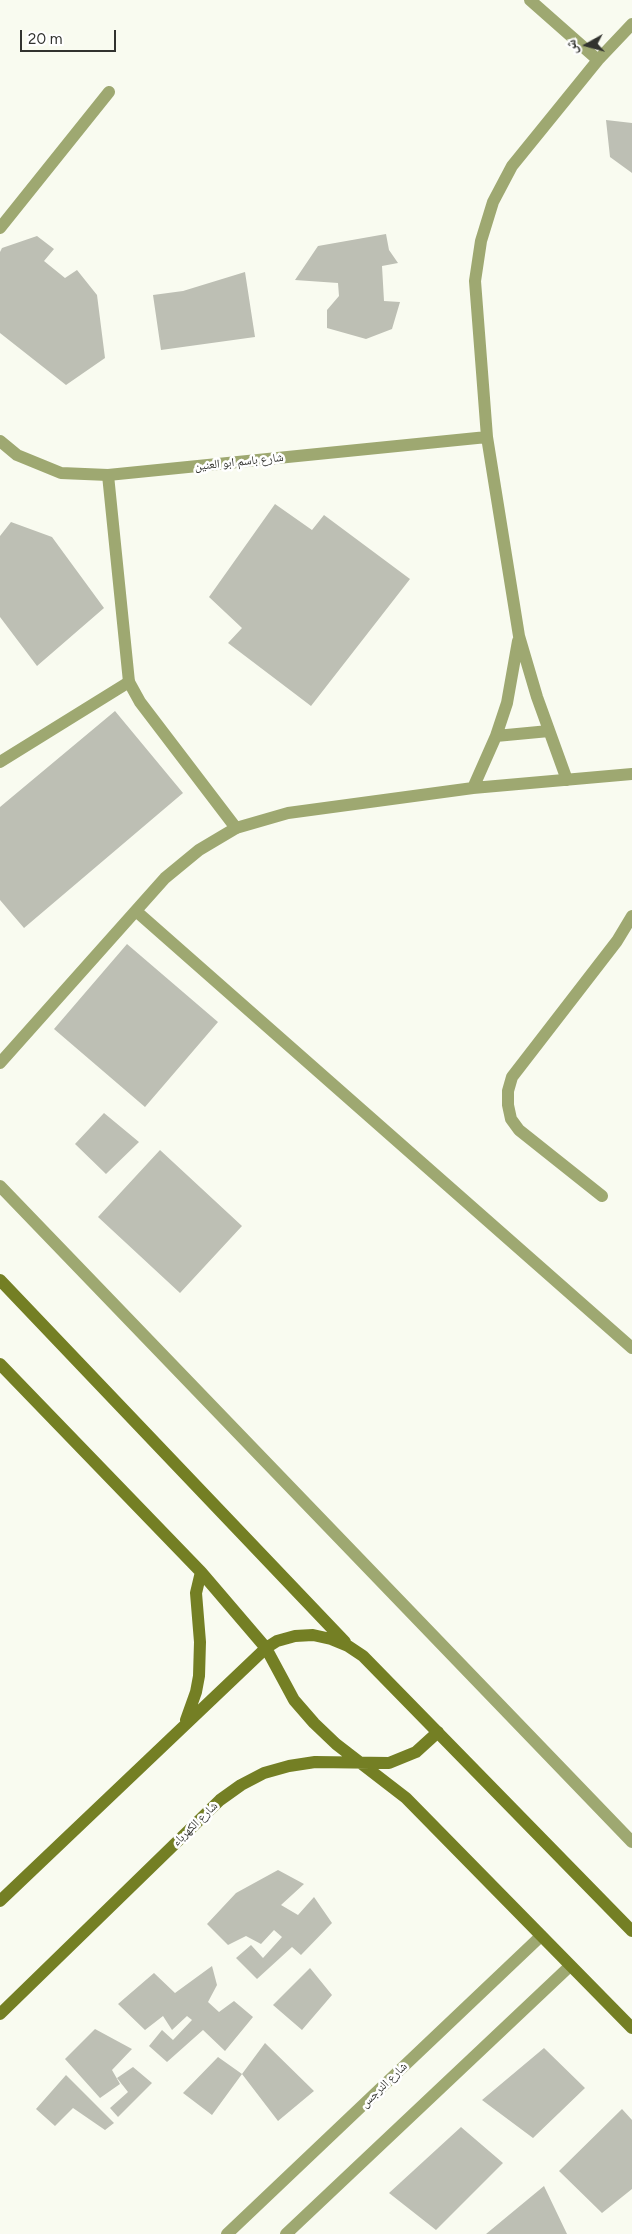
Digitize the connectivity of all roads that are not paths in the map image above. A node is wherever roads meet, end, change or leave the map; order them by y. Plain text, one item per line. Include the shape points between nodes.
1 (530, 0) edge
2 (632, 24) edge
3 (598, 60) junction
4 (109, 92) dead end
5 (0, 228) edge
6 (487, 437) junction
7 (0, 440) edge
8 (108, 476) junction
9 (519, 636) junction
10 (129, 682) junction
11 (549, 731) junction
12 (496, 736) junction
13 (0, 762) edge
14 (632, 774) edge
15 (567, 780) junction
16 (473, 788) junction
17 (236, 828) junction
18 (136, 911) junction
19 (632, 916) edge
20 (0, 1063) edge
21 (0, 1186) edge
22 (602, 1196) dead end
23 (0, 1280) edge
24 (632, 1348) edge
25 (0, 1364) edge
26 (201, 1572) junction
27 (348, 1646) junction
28 (266, 1648) junction
29 (185, 1724) junction
30 (438, 1732) junction
31 (359, 1763) junction
32 (632, 1842) edge
33 (0, 1901) edge
34 (632, 1931) edge
35 (541, 1936) junction
36 (570, 1966) junction
37 (0, 2014) edge
38 (632, 2028) edge
39 (227, 2234) edge
40 (286, 2234) edge

1 - 3 street
2 - 3 street
3 - 6 street via 512,166 493,202 481,241 475,281
4 - 5 street
6 - 8 street, شارع باسم ابو العنين
6 - 9 street
7 - 8 street, شارع باسم ابو العنين via 17,455 61,473
8 - 10 street
9 - 11 street
9 - 12 street
10 - 13 street
10 - 17 street via 140,702
11 - 12 street
11 - 15 street
12 - 16 street
14 - 15 street
15 - 16 street
16 - 17 street via 288,813
17 - 18 street via 165,878
18 - 20 street
18 - 24 street
19 - 22 street via 617,942 512,1078 508,1091 511,1119 519,1130
21 - 32 street
23 - 27 street
25 - 26 street
26 - 28 street
26 - 29 street via 196,1593 199,1676
27 - 28 street via 313,1635 295,1636
27 - 30 street via 363,1656
28 - 29 street
28 - 31 street via 294,1700 314,1723
29 - 33 street
30 - 31 street, شارع الكهرباء via 428,1744 403,1759 389,1763
30 - 34 street
31 - 35 street via 406,1798
31 - 37 street, شارع الكهرباء via 315,1762 289,1766 264,1773 241,1785 220,1800
35 - 36 street
35 - 39 street, شارع النرجس
36 - 38 street
36 - 40 street

